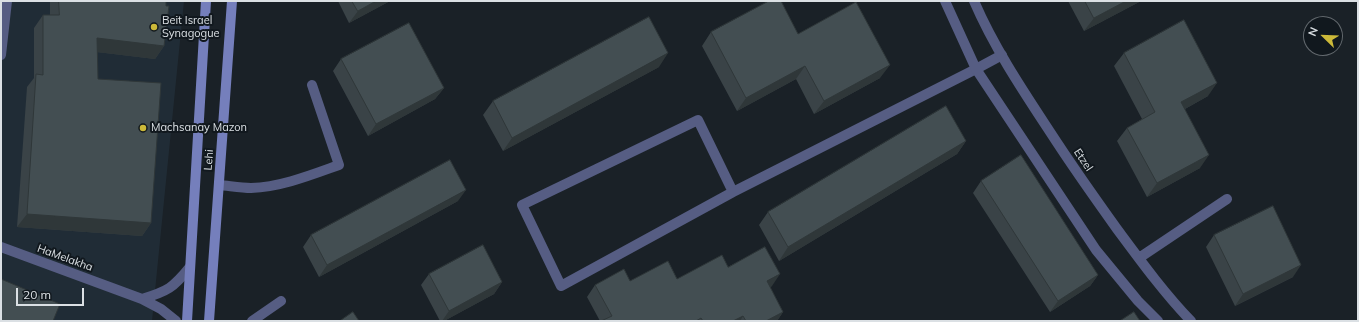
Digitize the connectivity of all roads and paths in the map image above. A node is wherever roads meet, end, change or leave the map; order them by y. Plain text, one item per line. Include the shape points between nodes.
1 (8, 1) edge
2 (206, 1) edge
3 (232, 1) edge
4 (945, 1) edge
5 (974, 1) edge
6 (1, 55) edge
7 (1002, 55) junction
8 (976, 70) junction
9 (312, 85) dead end
10 (219, 185) junction
11 (733, 192) junction
12 (1227, 199) dead end
13 (1, 247) edge
14 (1139, 258) junction
15 (190, 267) junction
16 (142, 299) junction
17 (281, 301) dead end
18 (176, 321) edge
19 (187, 321) edge
20 (209, 321) edge
21 (252, 321) edge
22 (1158, 321) edge
23 (1190, 321) edge

1 - 6 street
2 - 15 street, Lehi
3 - 10 street, Lehi
4 - 8 street
5 - 7 street, Etzel
7 - 8 street
7 - 14 street, Etzel via 1080,176
8 - 11 street
8 - 22 street via 1096,250
9 - 10 street via 339,164 300,179 274,185 251,188
10 - 20 street, Lehi
11 - 11 street via 561,286 522,204 698,120
12 - 14 street
13 - 16 street, HaMelakha
14 - 23 street, Etzel
15 - 16 street via 173,286 162,293
15 - 19 street, Lehi
16 - 18 street, HaMelakha
17 - 21 street

